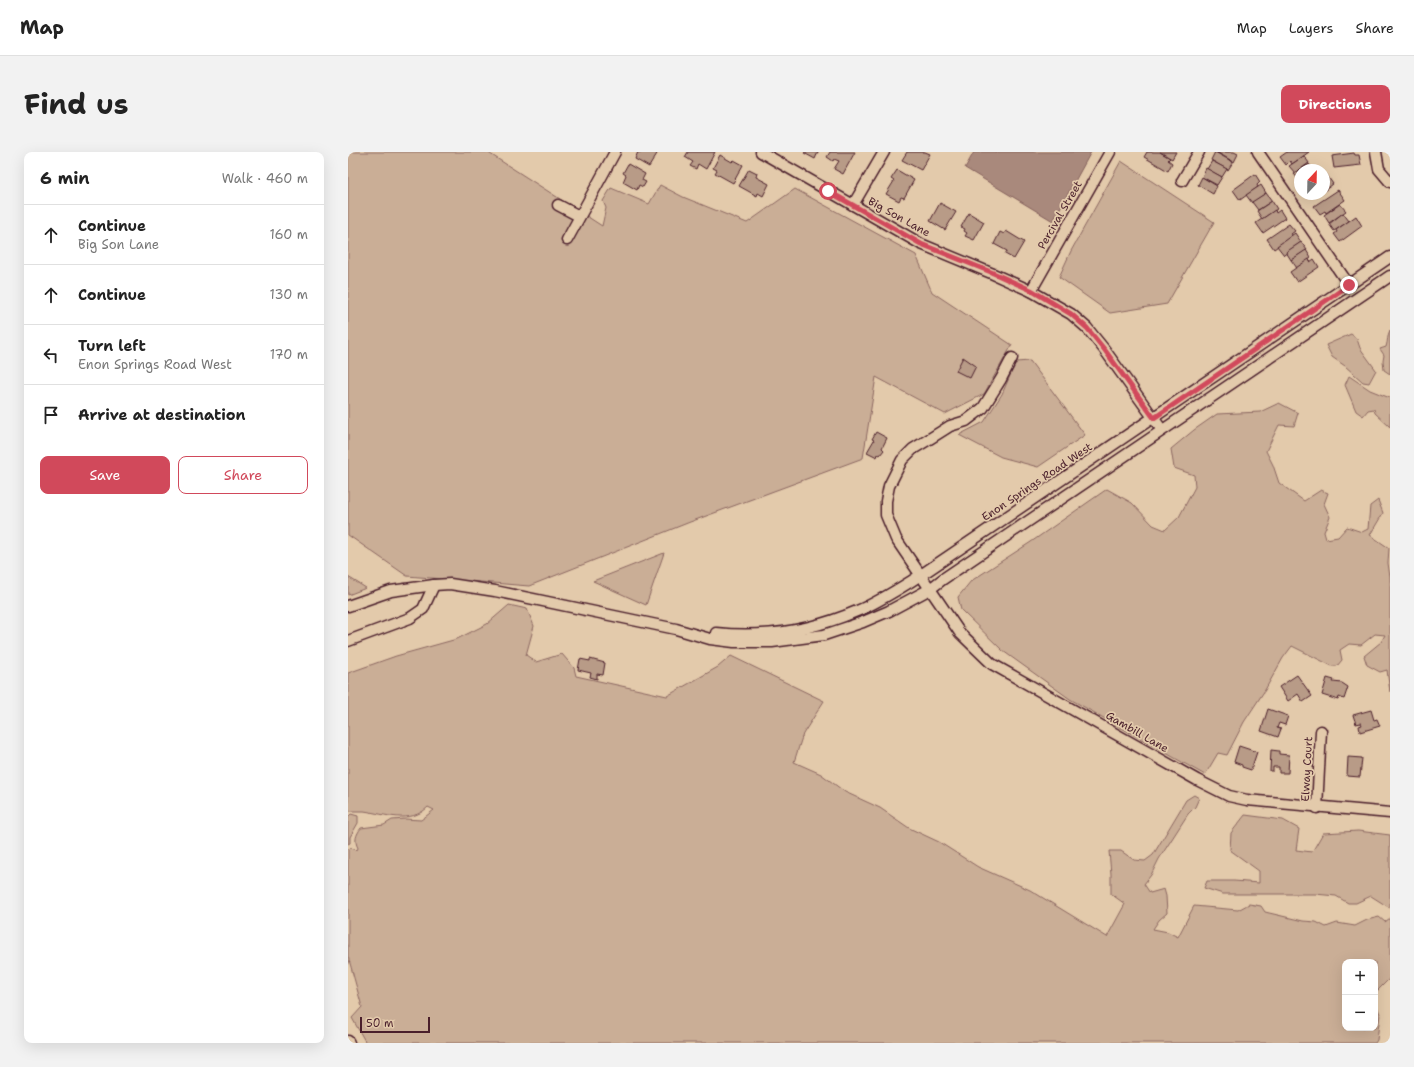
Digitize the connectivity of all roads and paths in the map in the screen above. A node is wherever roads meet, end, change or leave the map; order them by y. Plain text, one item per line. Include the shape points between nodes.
1 (615, 152) edge
2 (760, 152) edge
3 (884, 152) edge
4 (1110, 152) edge
5 (1198, 152) edge
6 (1258, 152) edge
7 (1376, 152) edge
8 (1182, 181) dead end
9 (1390, 182) edge
10 (558, 205) dead end
11 (853, 205) junction
12 (579, 216) junction
13 (567, 240) dead end
14 (1390, 257) edge
15 (1390, 276) edge
16 (1349, 285) junction
17 (1031, 290) junction
18 (1012, 358) dead end
19 (1154, 418) junction
20 (1162, 430) junction
21 (921, 576) junction
22 (434, 585) junction
23 (930, 589) junction
24 (348, 606) edge
25 (664, 627) junction
26 (348, 641) edge
27 (1321, 731) dead end
28 (1317, 808) junction
29 (1390, 814) edge

1 - 12 street
2 - 11 street, Big Son Lane
3 - 11 street
4 - 17 street, Percival Street
5 - 8 street
6 - 16 street
7 - 9 street via 1379,169
10 - 12 street
11 - 17 street, Big Son Lane via 921,244
12 - 13 street
14 - 16 street, Enon Springs Road West
15 - 20 street
16 - 19 street, Enon Springs Road West
17 - 19 street, Big Son Lane via 1071,314 1087,328
18 - 21 street, Gambill Lane via 983,408 966,421 950,426 913,450 902,460 889,486 886,515 896,539
19 - 20 street, Big Son Lane
19 - 21 street, Enon Springs Road West
20 - 23 street
21 - 23 street, Gambill Lane
21 - 25 street, Enon Springs Road West via 857,611 807,627 768,634 742,635
22 - 24 street via 392,591
22 - 25 street via 473,587
22 - 26 street via 423,609 410,618
23 - 25 street via 864,622 824,635 792,640 752,643 723,641
23 - 28 street, Gambill Lane via 960,633 992,664 1164,762 1230,796
27 - 28 street, Elway Court
28 - 29 street, Gambill Lane

